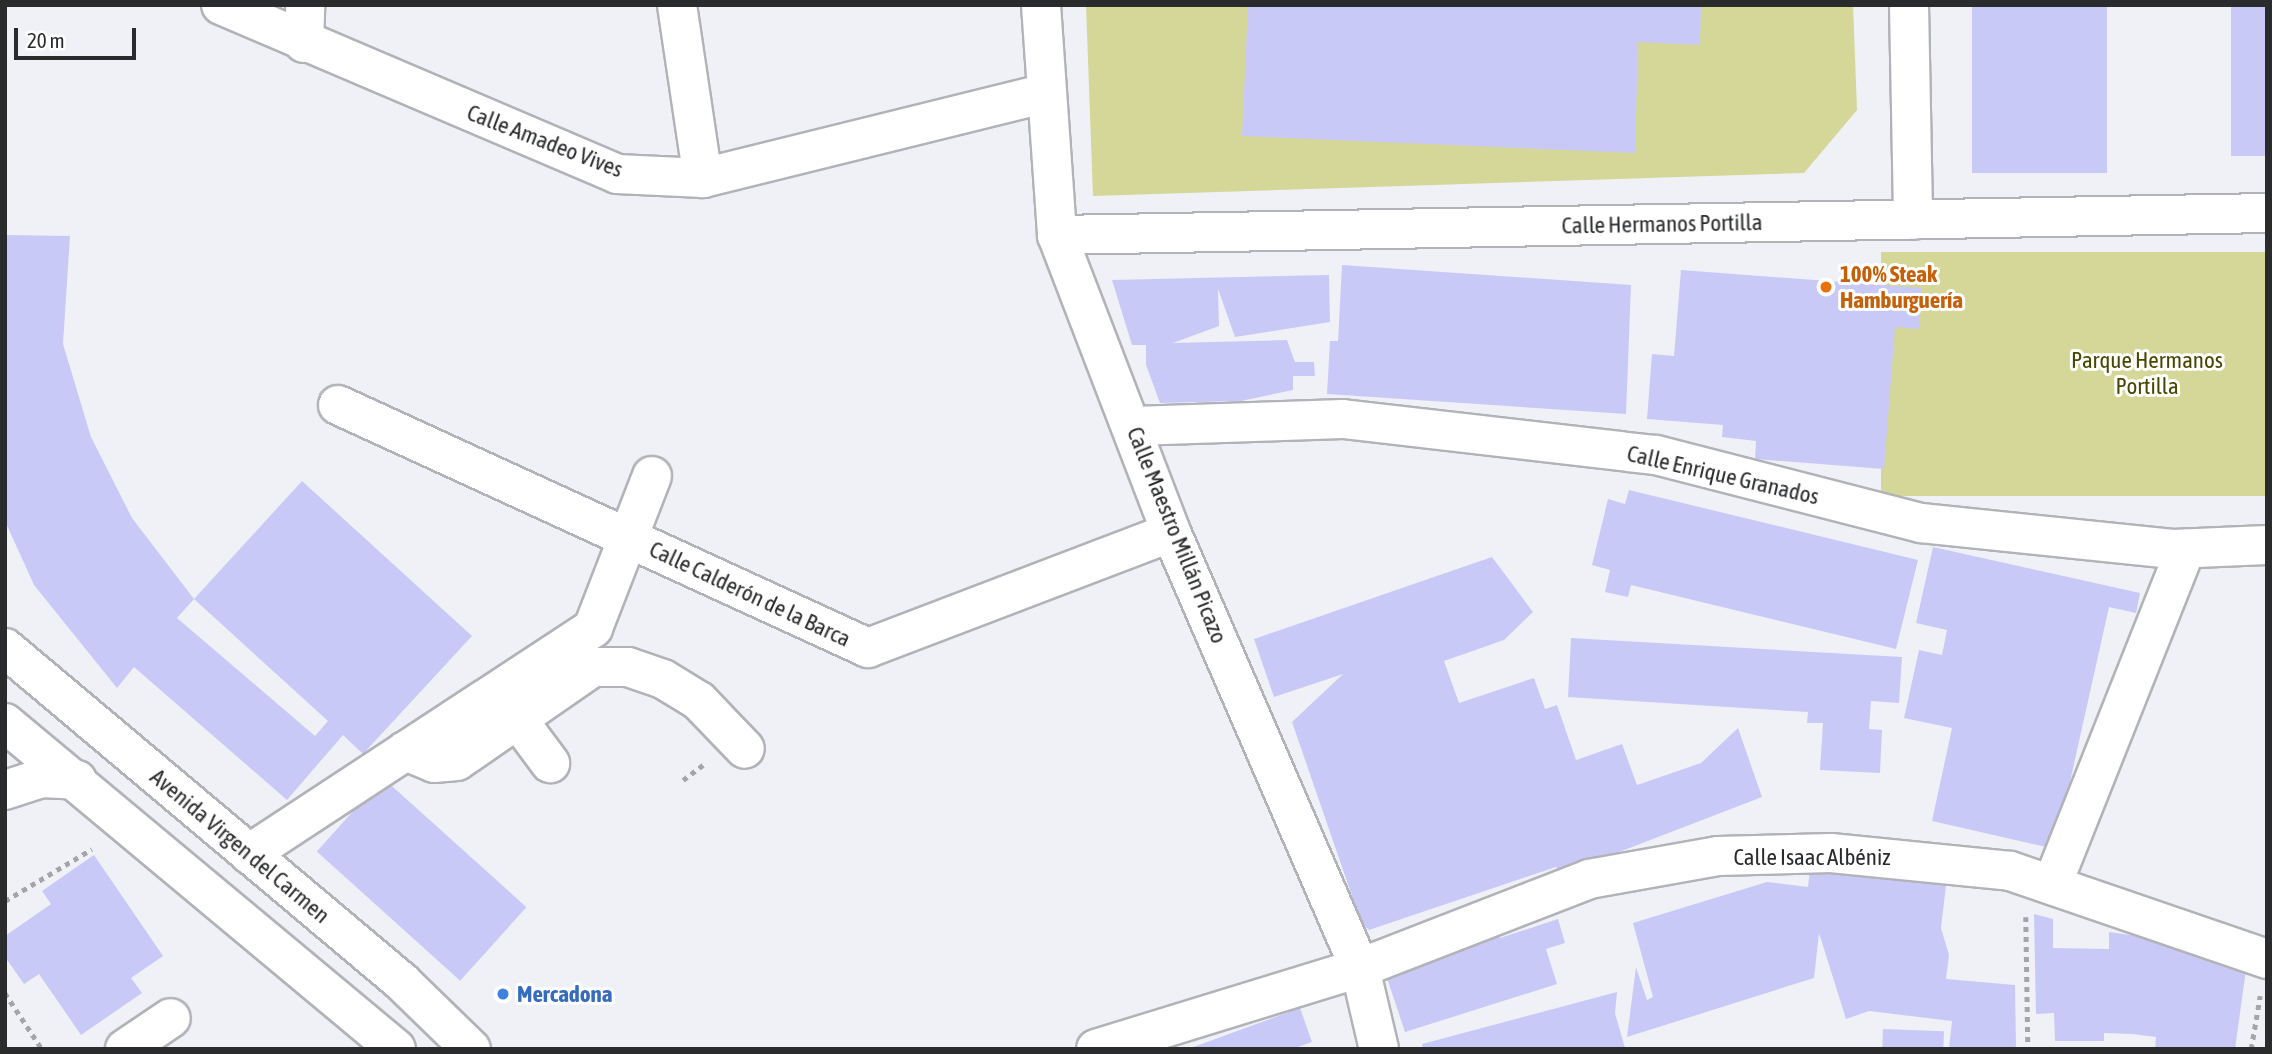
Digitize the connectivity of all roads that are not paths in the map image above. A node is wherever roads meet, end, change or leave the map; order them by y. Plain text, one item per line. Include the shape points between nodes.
1 (221, 5) edge
2 (305, 5) edge
3 (677, 5) edge
4 (1041, 5) edge
5 (1909, 5) edge
6 (304, 43) junction
7 (1046, 93) junction
8 (703, 178) junction
9 (2267, 213) edge
10 (1913, 219) junction
11 (1057, 235) junction
12 (338, 405) dead end
13 (1134, 426) junction
14 (652, 476) dead end
15 (1171, 532) junction
16 (628, 538) junction
17 (2267, 545) edge
18 (2186, 548) junction
19 (5, 648) edge
20 (5, 704) edge
21 (518, 720) junction
22 (6, 723) edge
23 (745, 750) dead end
24 (405, 751) junction
25 (5, 763) edge
26 (550, 763) dead end
27 (77, 780) junction
28 (5, 790) edge
29 (249, 854) junction
30 (2043, 881) junction
31 (1360, 968) junction
32 (2265, 974) edge
33 (171, 1018) dead end
34 (125, 1049) edge
35 (396, 1049) edge
36 (471, 1049) edge
37 (1096, 1049) edge
38 (1379, 1049) edge

1 - 6 street, Calle Amadeo Vives
2 - 6 street
3 - 8 street
4 - 7 street, Calle Maestro Millán Picazo
5 - 10 street
6 - 8 street, Calle Amadeo Vives via 617,174
7 - 8 street, Calle Amadeo Vives
7 - 11 street, Calle Maestro Millán Picazo
9 - 10 street, Calle Hermanos Portilla
10 - 11 street, Calle Hermanos Portilla
11 - 13 street, Calle Maestro Millán Picazo
12 - 16 street, Calle Calderón de la Barca
13 - 15 street, Calle Maestro Millán Picazo
13 - 18 street, Calle Enrique Granados via 1343,419 1656,455 1921,523
14 - 16 street
15 - 16 street, Calle Calderón de la Barca via 868,648
15 - 31 street, Calle Maestro Millán Picazo
16 - 24 street via 593,628
17 - 18 street, Calle Enrique Granados
18 - 30 street
19 - 29 street, Avenida Virgen del Carmen
20 - 22 street
21 - 23 street via 593,667 628,667 663,679 699,701
21 - 24 street via 457,761 435,763
21 - 26 street
22 - 25 street
22 - 27 street
24 - 29 street
27 - 28 street via 41,778
27 - 35 street
29 - 36 street, Avenida Virgen del Carmen via 402,982
30 - 31 street, Calle Isaac Albéniz via 1892,857 1718,856 1589,879
30 - 32 street, Calle Isaac Albéniz
31 - 37 street, Calle Isaac Albéniz
31 - 38 street, Calle Maestro Millán Picazo
33 - 34 street

